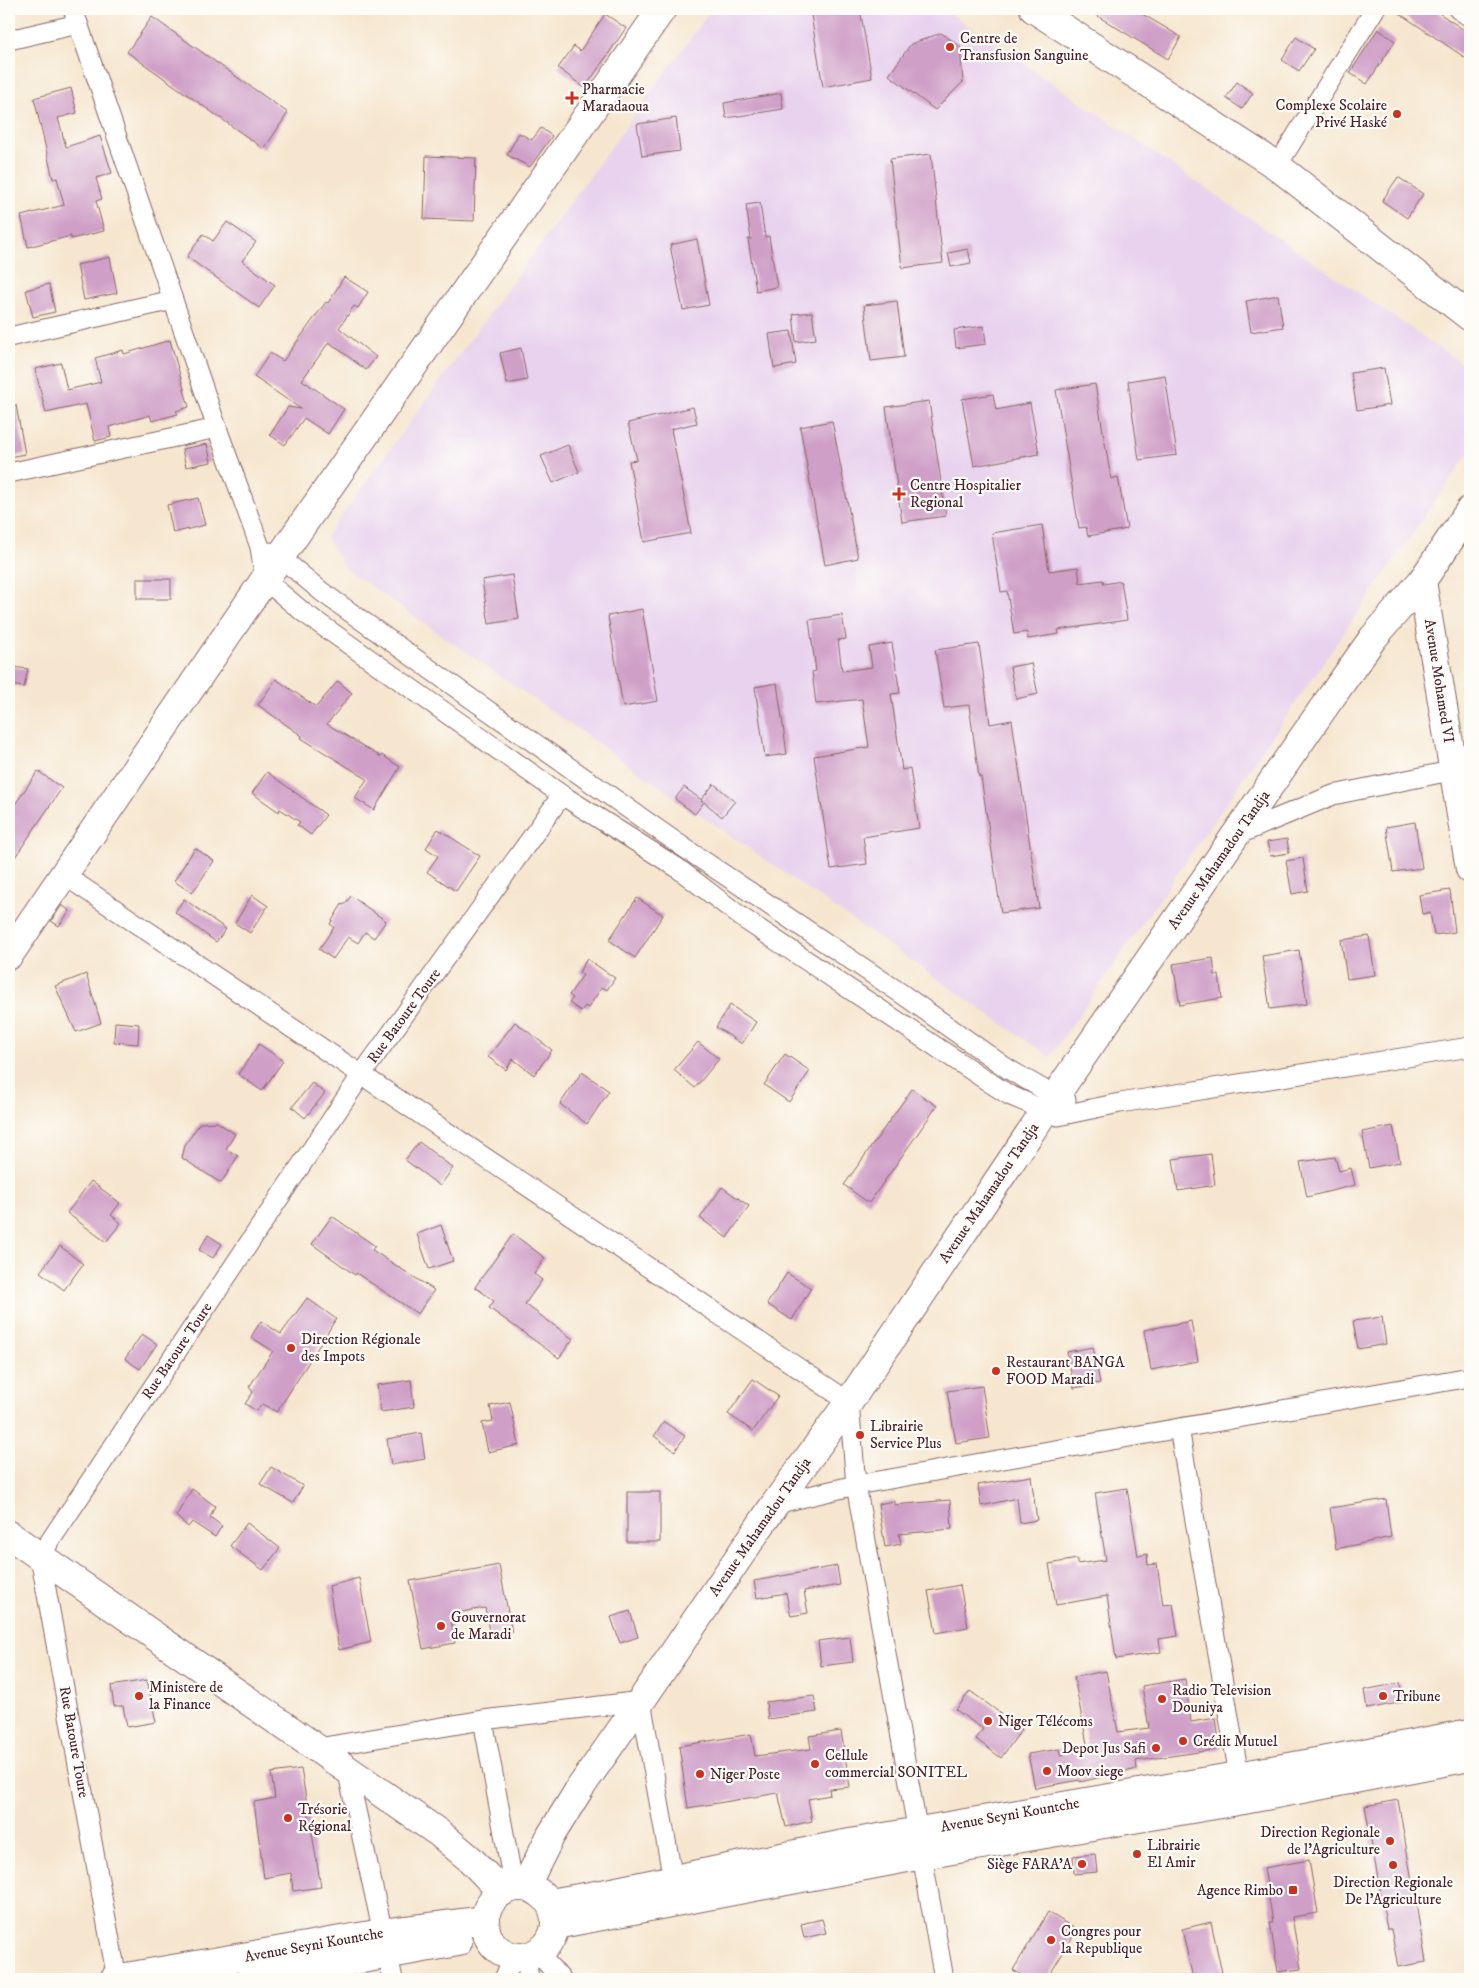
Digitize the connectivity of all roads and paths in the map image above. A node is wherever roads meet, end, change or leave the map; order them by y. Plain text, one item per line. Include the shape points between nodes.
1 (662, 9) edge
2 (1375, 9) edge
3 (1458, 9) edge
4 (1037, 10) edge
5 (75, 16) edge
6 (1470, 17) edge
7 (9, 40) edge
8 (1277, 166) junction
9 (173, 300) junction
10 (1470, 316) edge
11 (9, 337) edge
12 (217, 428) junction
13 (9, 473) edge
14 (1470, 510) edge
15 (270, 552) junction
16 (265, 580) junction
17 (1422, 581) junction
18 (1462, 769) edge
19 (562, 795) junction
20 (1237, 834) junction
21 (1470, 870) edge
22 (64, 875) junction
23 (9, 955) edge
24 (902, 994) junction
25 (887, 1014) junction
26 (1470, 1047) edge
27 (362, 1074) junction
28 (1050, 1104) junction
29 (1470, 1376) edge
30 (849, 1402) junction
31 (1179, 1428) junction
32 (856, 1485) junction
33 (775, 1504) junction
34 (9, 1535) edge
35 (40, 1556) junction
36 (641, 1701) junction
37 (483, 1720) junction
38 (1470, 1733) edge
39 (318, 1748) junction
40 (1470, 1757) edge
41 (347, 1769) junction
42 (1241, 1788) junction
43 (920, 1843) junction
44 (514, 1889) junction
45 (675, 1891) junction
46 (553, 1914) junction
47 (487, 1928) junction
48 (384, 1943) junction
49 (522, 1965) edge
50 (248, 1972) edge
51 (116, 1979) edge
52 (393, 1979) edge
53 (561, 1979) edge
54 (944, 1979) edge

1 - 15 main road
2 - 8 street
3 - 6 street
4 - 8 main road
5 - 7 street
5 - 9 street
8 - 10 main road
9 - 11 street
9 - 12 street
12 - 13 street
12 - 15 street
14 - 17 main road, Avenue Mahamadou Tandja
15 - 16 main road
15 - 24 street via 683,847
16 - 19 street via 303,612
16 - 22 main road
17 - 18 main road, Avenue Mohamed VI
17 - 20 main road, Avenue Mahamadou Tandja via 1374,638
18 - 20 street via 1333,795
18 - 21 main road, Avenue Mohamed VI
19 - 25 street via 676,868 744,919
19 - 27 street, Rue Batoure Toure
20 - 28 main road, Avenue Mahamadou Tandja
22 - 23 main road
22 - 27 street
24 - 25 street
24 - 28 street via 1008,1069
25 - 28 street via 1009,1095
26 - 28 street via 1120,1103 1058,1116
27 - 30 street
27 - 35 street, Rue Batoure Toure
28 - 30 main road, Avenue Mahamadou Tandja
29 - 31 street
30 - 32 street
30 - 33 main road, Avenue Mahamadou Tandja
31 - 32 street
31 - 42 street
32 - 33 street
32 - 43 street
33 - 36 main road, Avenue Mahamadou Tandja
34 - 35 main road
35 - 39 main road
35 - 51 street, Rue Batoure Toure
36 - 37 street
36 - 44 main road, Avenue Mahamadou Tandja
36 - 45 street
37 - 39 street
37 - 44 street
38 - 42 main road, Avenue Seyni Kountche
39 - 41 main road
40 - 42 main road, Avenue Seyni Kountche
41 - 44 main road
41 - 48 street
42 - 43 main road, Avenue Seyni Kountche
43 - 45 main road, Avenue Seyni Kountche
43 - 54 street
44 - 46 main road via 539,1892
44 - 47 main road via 492,1902
45 - 46 main road, Avenue Seyni Kountche
46 - 49 main road via 553,1934 547,1944
47 - 48 main road, Avenue Seyni Kountche
47 - 49 main road via 503,1952
48 - 50 main road, Avenue Seyni Kountche
48 - 52 street
49 - 53 street
50 - 51 main road, Avenue Seyni Kountche

